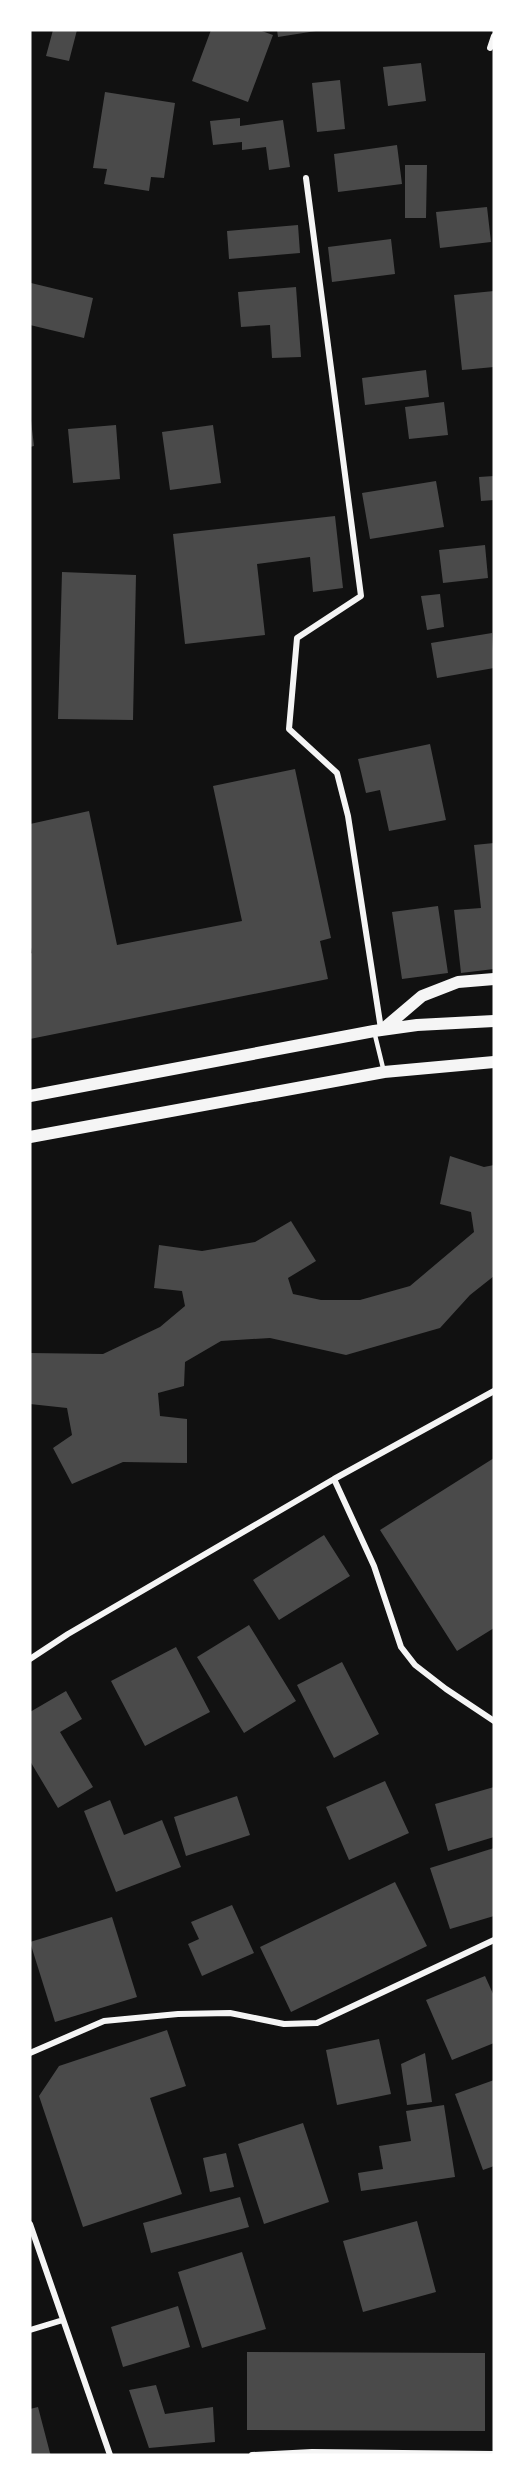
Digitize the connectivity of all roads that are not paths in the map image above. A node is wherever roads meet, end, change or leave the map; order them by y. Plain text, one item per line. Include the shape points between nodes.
1 (494, 36) edge
2 (490, 48) dead end
3 (306, 178) dead end
4 (494, 979) edge
5 (494, 1021) edge
6 (378, 1031) junction
7 (494, 1062) edge
8 (384, 1072) junction
9 (30, 1096) edge
10 (30, 1137) edge
11 (494, 1391) edge
12 (334, 1479) junction
13 (30, 1659) edge
14 (494, 1721) edge
15 (494, 1940) edge
16 (30, 2053) edge
17 (30, 2224) edge
18 (63, 2320) junction
19 (30, 2330) edge
20 (494, 2454) edge
21 (110, 2455) edge
22 (252, 2455) edge

1 - 2 street
3 - 6 street via 361,596 297,638 289,729 337,774 348,816
4 - 6 main road via 458,982 422,996
5 - 6 main road
6 - 8 lane
6 - 9 main road
7 - 8 main road
8 - 10 main road
11 - 12 street
12 - 13 street
12 - 14 street via 374,1566 401,1647 415,1665
15 - 16 street via 316,2023 284,2024 230,2013 104,2021
17 - 18 street
18 - 19 street
18 - 21 street
20 - 22 street

